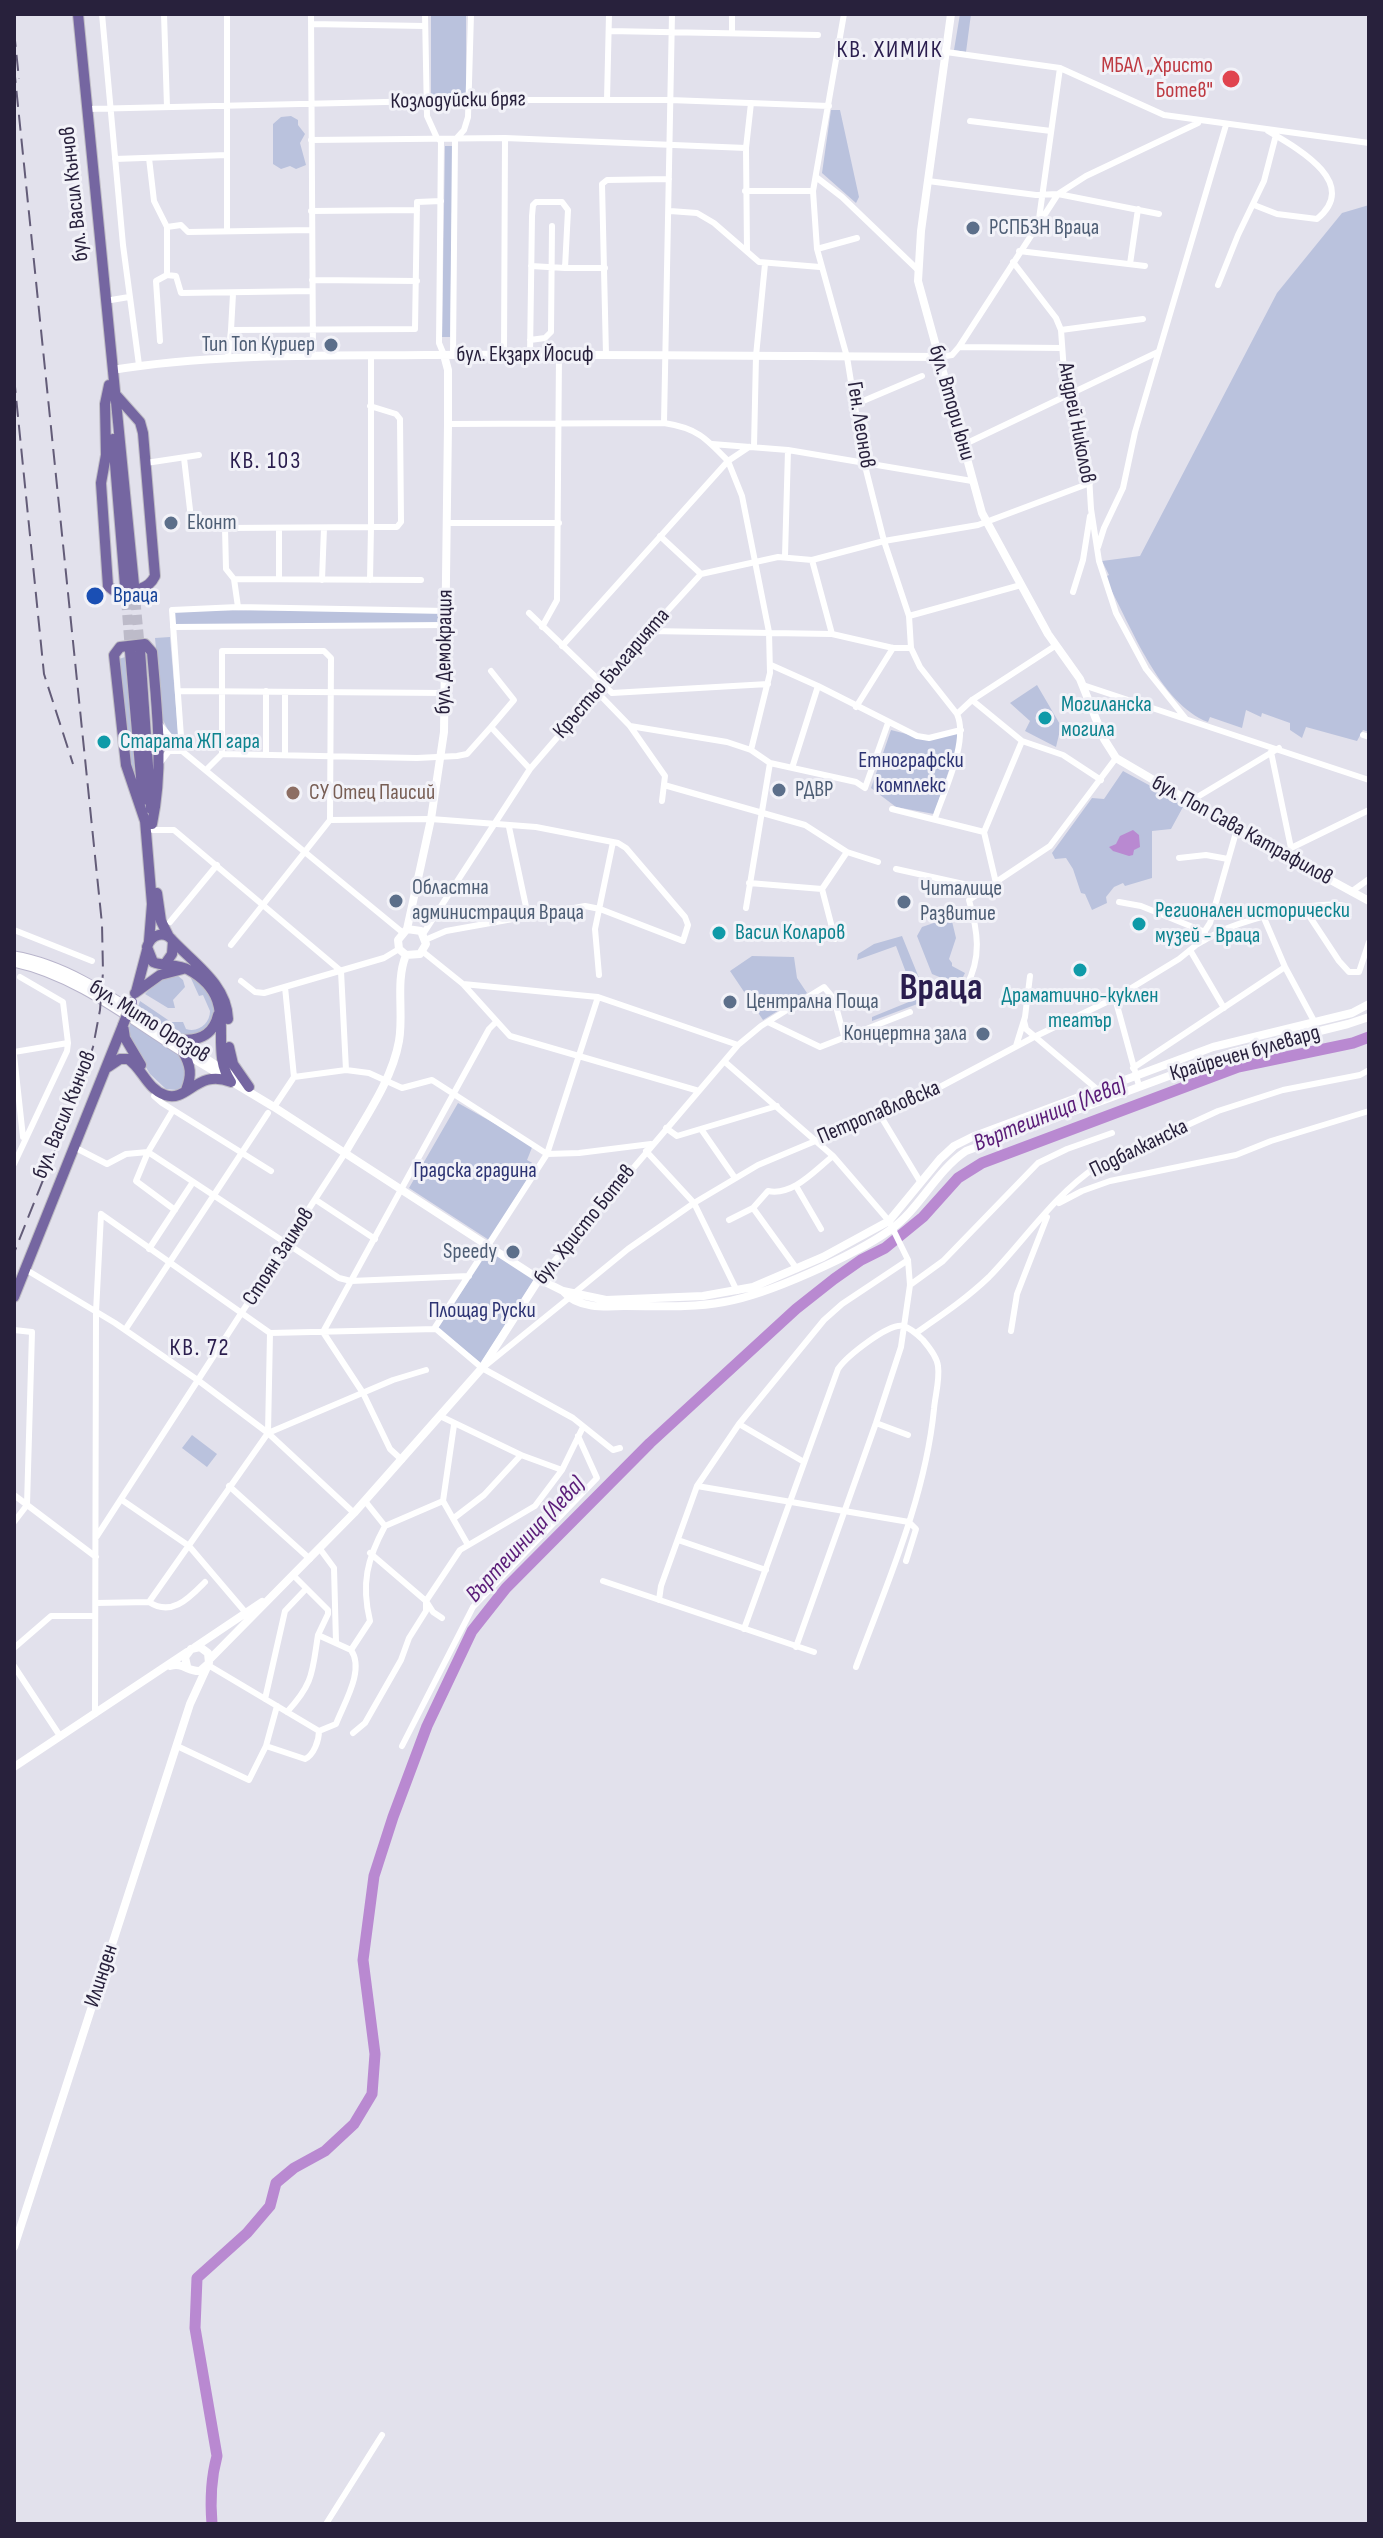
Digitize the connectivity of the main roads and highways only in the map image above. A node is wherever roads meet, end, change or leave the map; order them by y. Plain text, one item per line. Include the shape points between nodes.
1 (78, 14) edge
2 (112, 390) junction
3 (143, 433) junction
4 (120, 441) junction
5 (135, 651) tunnel mouth
6 (150, 826) junction
7 (171, 939) junction
8 (148, 946) junction
9 (14, 956) edge
10 (14, 962) edge
11 (163, 964) junction
12 (188, 969) junction
13 (134, 997) junction
14 (216, 997) junction
15 (123, 1025) junction
16 (176, 1039) joint
17 (183, 1052) joint
18 (104, 1072) junction
19 (249, 1087) road end
20 (155, 1088) junction
21 (186, 1090) junction
22 (14, 1297) edge

1 - 2 main road, бул. Васил Кънчов
2 - 3 main road via 137,417
2 - 3 main road via 105,404 101,483 108,586 113,590 146,588 155,576
2 - 4 main road, бул. Васил Кънчов
2 - 4 main road, бул. Васил Кънчов via 129,585
3 - 4 main road via 137,422 131,422
5 - 6 main road, бул. Васил Кънчов
6 - 6 main road via 157,800 159,722 151,649 145,644 120,647 114,655 126,765
6 - 7 main road, бул. Васил Кънчов via 158,907
6 - 8 main road, бул. Васил Кънчов
7 - 8 main road via 158,935
7 - 11 main road via 173,951
7 - 19 main road via 222,993 231,1059
8 - 11 main road via 153,962
8 - 13 main road, бул. Васил Кънчов
9 - 16 main road, бул. Мито Орозов via 68,973
10 - 17 main road, бул. Мито Орозов via 66,979
11 - 12 main road
11 - 13 main road, бул. Васил Кънчов
12 - 13 main road via 160,975
12 - 14 main road
13 - 15 main road, бул. Васил Кънчов, bridge
14 - 16 main road via 217,1019 209,1032 196,1040
14 - 21 main road via 224,1070 231,1082 211,1078
15 - 18 main road, бул. Васил Кънчов
15 - 20 main road via 125,1038
17 - 21 main road via 191,1070
18 - 20 main road via 116,1060 128,1059
18 - 22 main road, бул. Васил Кънчов
20 - 21 main road via 169,1096

